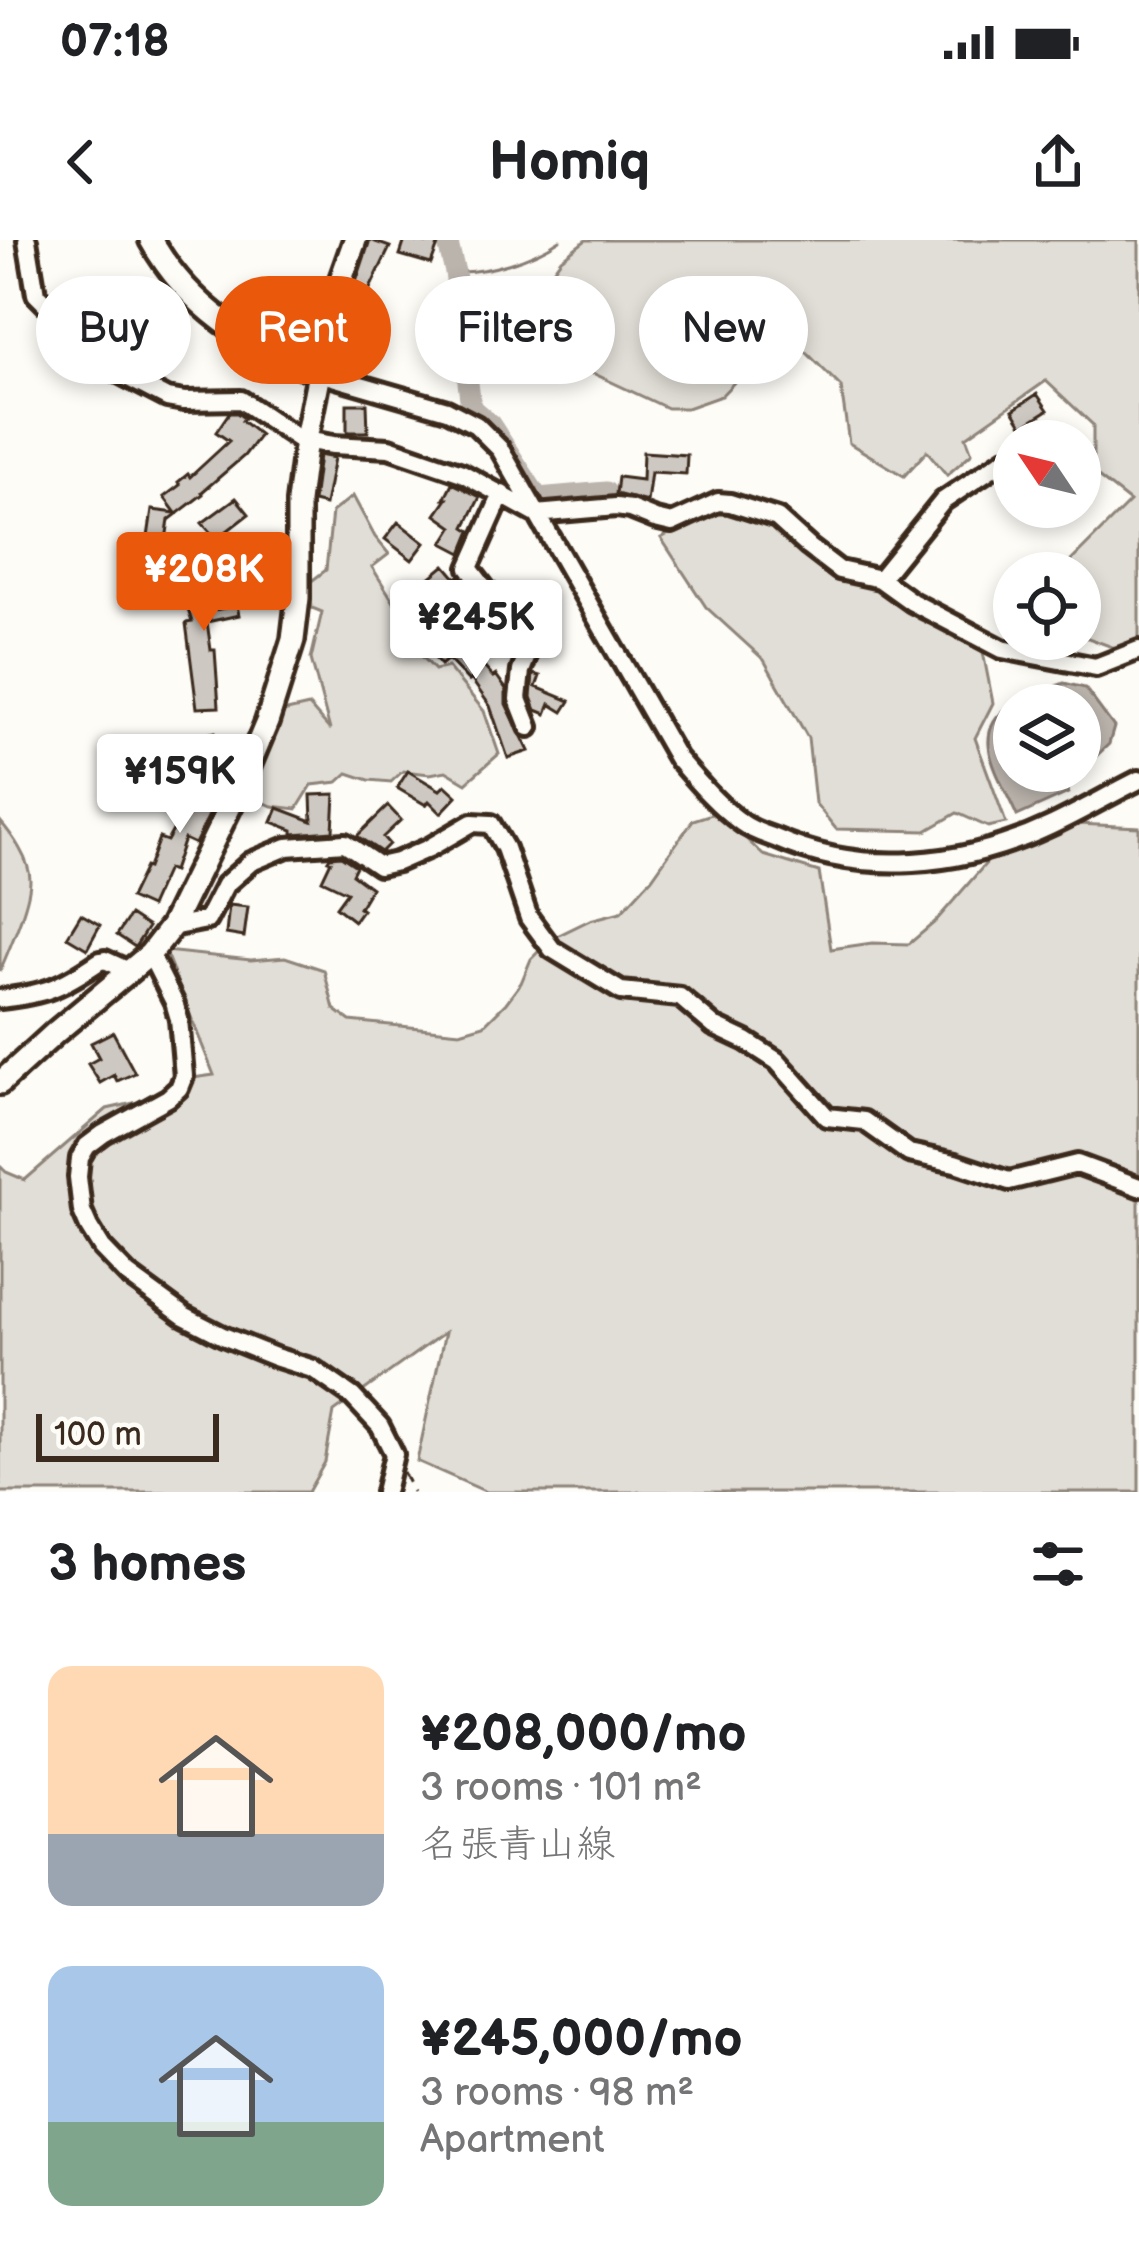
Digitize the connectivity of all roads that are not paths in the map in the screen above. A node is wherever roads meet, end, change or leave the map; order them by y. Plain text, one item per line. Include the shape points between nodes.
1 (27, 240) edge
2 (151, 240) edge
3 (355, 240) edge
4 (342, 276) edge
5 (215, 317) edge
6 (317, 384) edge
7 (357, 384) edge
8 (306, 439) junction
9 (993, 467) edge
10 (502, 494) junction
11 (536, 514) junction
12 (880, 579) junction
13 (1139, 650) edge
14 (529, 727) dead end
15 (1139, 780) edge
16 (171, 927) junction
17 (150, 954) junction
18 (129, 971) junction
19 (0, 999) edge
20 (0, 1083) edge
21 (1139, 1187) edge
22 (385, 1492) edge

1 - 8 street via 36,294 111,369 166,398 241,400
2 - 5 main road
3 - 4 main road
6 - 8 main road
7 - 11 street via 476,425 500,449
8 - 10 street via 389,448
8 - 16 main road via 293,640 241,784
9 - 12 street via 943,501
10 - 11 street
10 - 14 street via 469,568 535,638 518,699
11 - 12 street via 616,507 671,523 730,503 777,518 839,571
11 - 15 street via 677,758 744,825 816,853 914,864 1047,828
12 - 13 street via 1002,649 1096,667
16 - 17 main road
16 - 21 street via 207,920 225,885 251,862 287,847 345,843 379,866 472,823 491,824 529,918 552,949 621,991 680,997 777,1061 827,1117 864,1121 908,1153 1009,1181 1077,1164
17 - 18 main road
17 - 22 street via 179,1019 184,1076 168,1098 87,1146 78,1178 82,1211 128,1276 184,1316 313,1369 352,1396 394,1454
18 - 19 street via 100,961 48,992
18 - 20 main road

